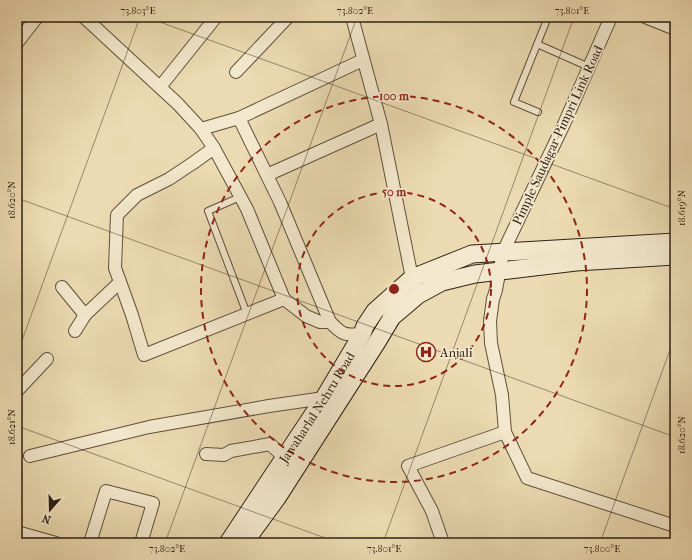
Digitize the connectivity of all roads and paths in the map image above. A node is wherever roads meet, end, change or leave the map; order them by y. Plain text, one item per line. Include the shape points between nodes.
1 (37, 17) edge
2 (84, 17) edge
3 (216, 17) edge
4 (288, 17) edge
5 (352, 17) edge
6 (548, 17) edge
7 (611, 17) edge
8 (645, 17) edge
9 (675, 29) edge
10 (18, 40) edge
11 (537, 44) junction
12 (363, 60) junction
13 (589, 67) junction
14 (236, 72) dead end
15 (160, 87) junction
16 (538, 112) dead end
17 (239, 118) junction
18 (381, 124) junction
19 (201, 129) junction
20 (214, 148) junction
21 (267, 175) junction
22 (240, 198) junction
23 (675, 242) edge
24 (503, 252) junction
25 (675, 256) edge
26 (499, 272) junction
27 (412, 278) junction
28 (120, 282) junction
29 (62, 287) dead end
30 (418, 295) junction
31 (284, 299) junction
32 (247, 314) junction
33 (85, 315) junction
34 (330, 322) junction
35 (74, 331) dead end
36 (362, 334) junction
37 (47, 359) dead end
38 (17, 391) edge
39 (324, 398) junction
40 (505, 432) junction
41 (206, 454) dead end
42 (30, 456) dead end
43 (285, 458) junction
44 (675, 526) edge
45 (17, 532) edge
46 (17, 536) edge
47 (20, 543) edge
48 (56, 543) edge
49 (90, 543) edge
50 (141, 543) edge
51 (228, 543) edge
52 (244, 543) edge
53 (443, 543) edge

1 - 10 street
2 - 15 street
3 - 15 street
4 - 14 street
5 - 12 street
6 - 11 lane
7 - 13 street, Pimple Saudagar-Pimpri Link Road
8 - 9 street
11 - 13 lane
11 - 16 lane via 514,102
12 - 17 street
12 - 18 street
13 - 24 street, Pimple Saudagar-Pimpri Link Road
15 - 19 street
17 - 19 street
17 - 21 street
18 - 21 street
18 - 27 street
19 - 20 street
20 - 22 street
20 - 28 street via 169,179 137,195 117,215 115,268
21 - 34 street
22 - 31 street
22 - 32 lane via 208,211
23 - 24 street
24 - 26 street, Pimple Saudagar-Pimpri Link Road
24 - 27 street via 472,254
25 - 26 street via 576,262
26 - 30 street via 475,274 442,282
26 - 40 street, Pimple Saudagar-Pimpri Link Road via 490,321
27 - 30 street
27 - 36 street, Jawaharlal Nehru Road via 375,312
28 - 32 street via 144,355
28 - 33 street
29 - 33 street
30 - 52 street via 392,317 277,498
31 - 32 street
31 - 34 street via 306,316 320,322
33 - 35 street
34 - 36 street via 340,332 350,335
36 - 39 street, Jawaharlal Nehru Road
37 - 38 street
39 - 42 street via 149,427
39 - 43 street, Jawaharlal Nehru Road
40 - 44 street via 527,478
40 - 53 street via 408,466 432,512
41 - 43 street via 224,455 231,451 270,444
43 - 51 street, Jawaharlal Nehru Road
45 - 48 street
46 - 47 street
49 - 50 street via 106,491 153,503

